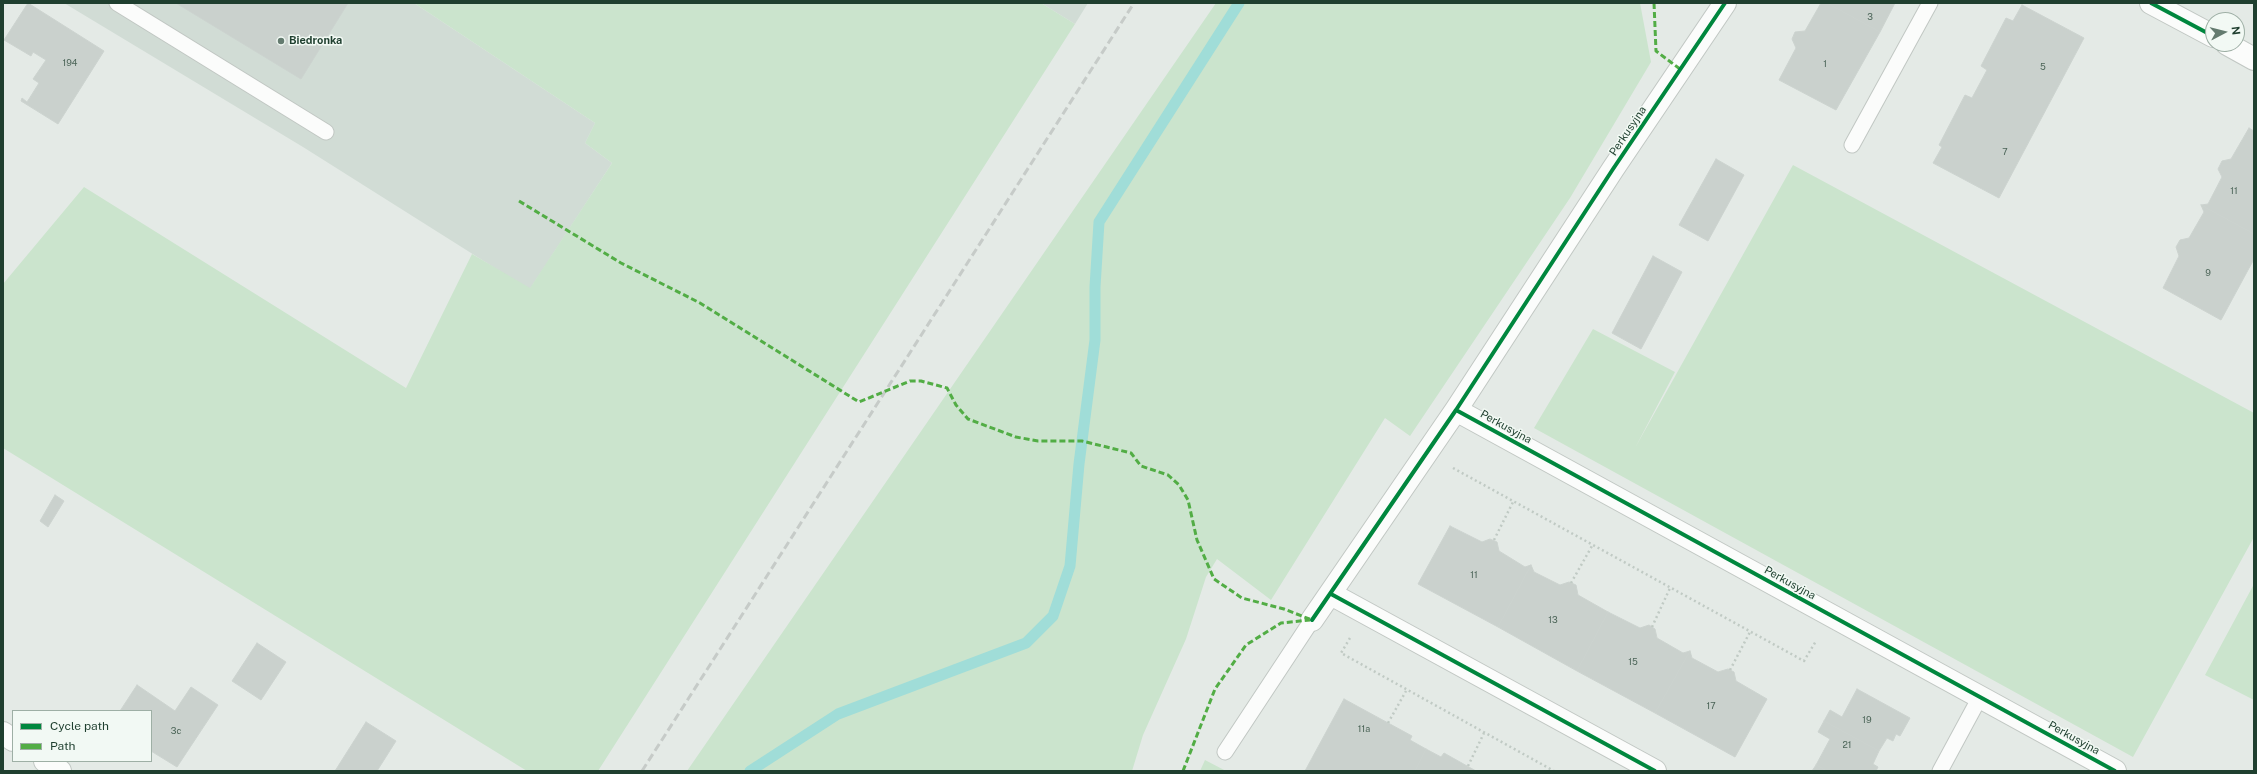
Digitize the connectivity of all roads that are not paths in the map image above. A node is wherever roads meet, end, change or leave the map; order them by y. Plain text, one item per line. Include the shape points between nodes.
1 (117, 3) edge
2 (1725, 3) edge
3 (1930, 3) edge
4 (2151, 3) edge
5 (2205, 32) edge
6 (2241, 52) edge
7 (2254, 59) edge
8 (326, 132) dead end
9 (1852, 145) dead end
10 (1456, 410) junction
11 (1331, 594) junction
12 (1312, 620) joint
13 (1980, 697) junction
14 (3, 733) edge
15 (12, 739) edge
16 (1225, 752) dead end
17 (46, 762) edge
18 (60, 771) edge
19 (1655, 771) edge
20 (1940, 771) edge
21 (2115, 771) edge

1 - 8 lane
2 - 10 street, Perkusyjna
3 - 9 lane
4 - 5 street
6 - 7 street
10 - 11 street, Perkusyjna
10 - 13 street, Perkusyjna
11 - 12 street, Perkusyjna
11 - 19 street
12 - 16 lane
13 - 20 lane
13 - 21 street, Perkusyjna
14 - 15 street
17 - 18 street

